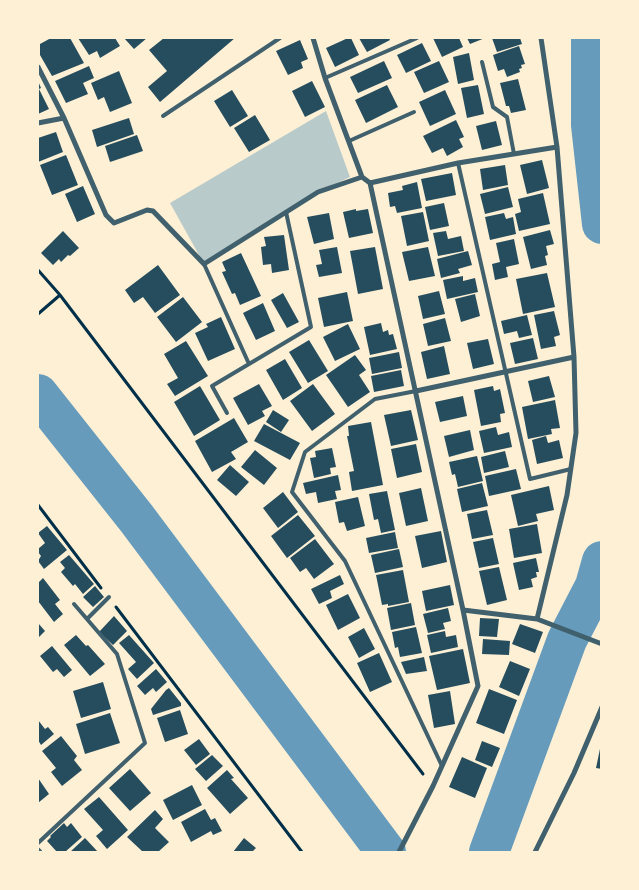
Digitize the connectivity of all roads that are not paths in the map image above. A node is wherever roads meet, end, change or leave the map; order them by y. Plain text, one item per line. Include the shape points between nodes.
1 (280, 38) edge
2 (313, 38) edge
3 (417, 38) edge
4 (541, 38) edge
5 (482, 62) dead end
6 (38, 67) edge
7 (325, 78) junction
8 (414, 112) dead end
9 (162, 116) dead end
10 (64, 118) junction
11 (38, 123) edge
12 (349, 141) junction
13 (557, 147) junction
14 (514, 154) junction
15 (458, 163) junction
16 (362, 177) junction
17 (370, 182) junction
18 (286, 212) junction
19 (204, 264) junction
20 (574, 357) junction
21 (249, 364) junction
22 (506, 371) junction
23 (416, 390) junction
24 (228, 413) dead end
25 (571, 469) junction
26 (109, 597) road end
27 (74, 604) dead end
28 (463, 610) junction
29 (87, 619) junction
30 (538, 619) junction
31 (602, 644) edge
32 (602, 707) edge
33 (442, 766) junction
34 (38, 843) edge
35 (38, 850) edge
36 (40, 852) edge
37 (399, 852) edge
38 (535, 852) edge

1 - 9 lane
2 - 7 street
3 - 7 lane
4 - 13 street
5 - 14 lane via 493,107 506,117
6 - 10 street
7 - 12 street
8 - 12 lane
10 - 11 street
10 - 19 street via 106,215 114,223 147,210 153,211
12 - 16 street
13 - 14 street
13 - 20 street
14 - 15 street
15 - 17 street
15 - 22 lane
16 - 17 street
16 - 18 street via 318,192
17 - 23 street
18 - 19 street
18 - 21 lane via 311,327
19 - 21 lane
20 - 22 street
20 - 25 street via 576,433
21 - 24 lane via 212,386
22 - 23 street
22 - 25 lane via 530,479
23 - 28 street
23 - 33 lane via 375,399 305,452 292,492 345,561
25 - 30 street
26 - 29 lane
27 - 29 lane
28 - 30 street
28 - 33 street via 478,686
29 - 34 lane via 117,654 145,743
30 - 31 street
32 - 38 street
33 - 37 street
35 - 36 street

